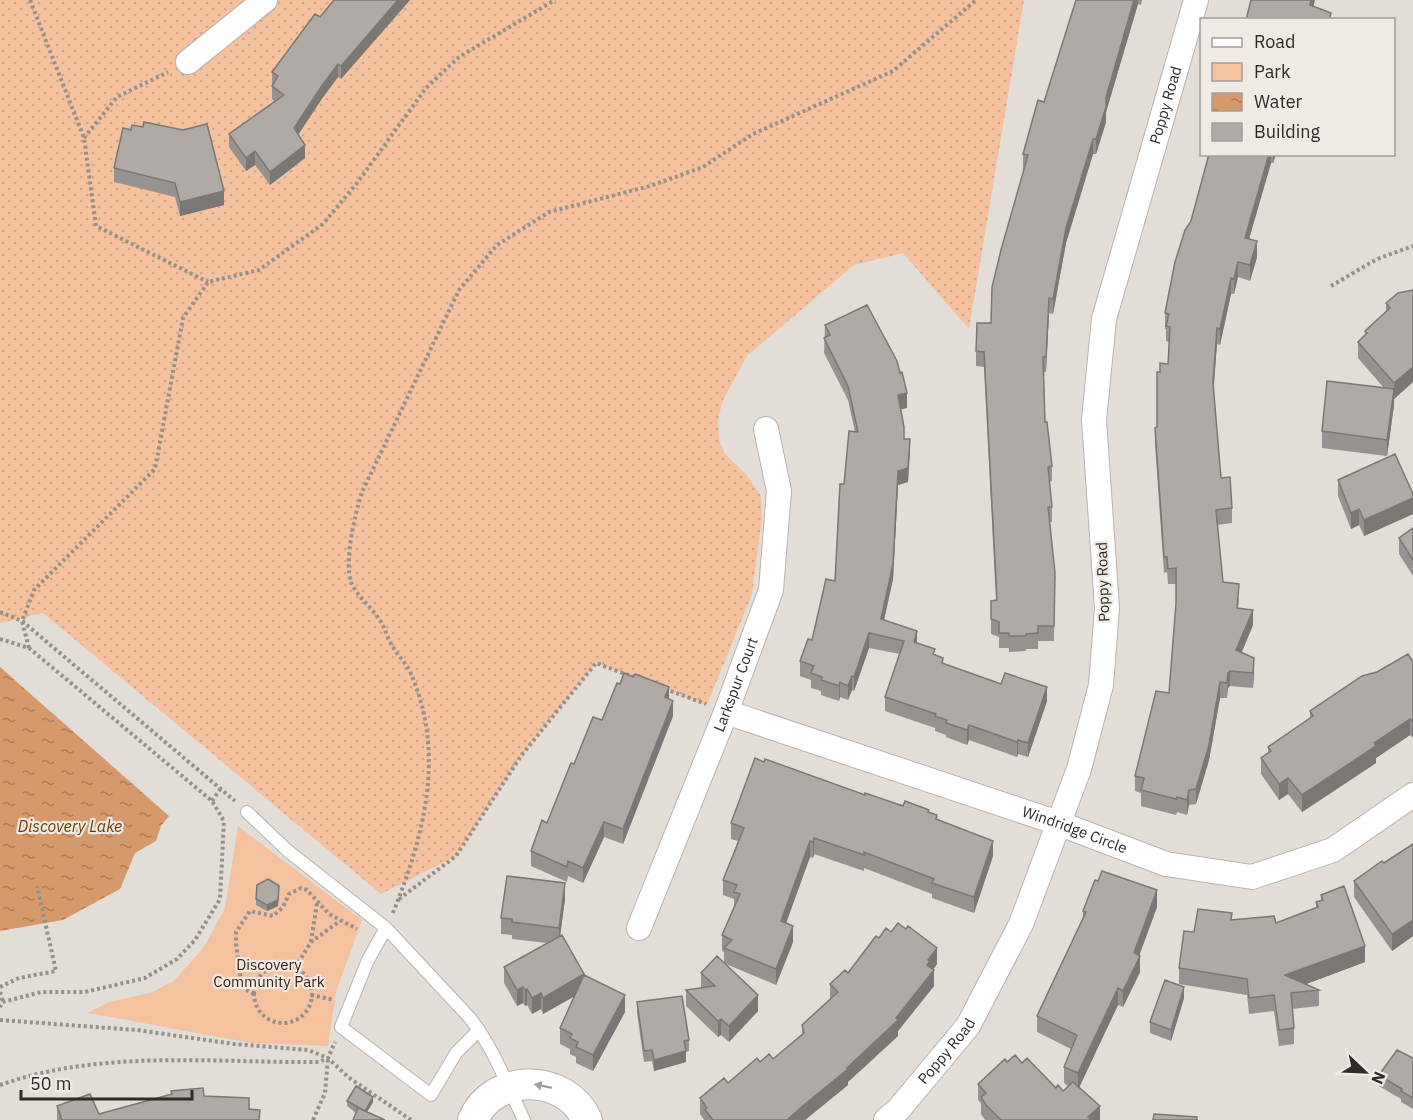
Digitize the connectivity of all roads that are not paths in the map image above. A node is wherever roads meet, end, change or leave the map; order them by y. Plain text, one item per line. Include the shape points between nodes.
1 (266, 0) edge
2 (1196, 0) edge
3 (188, 62) road end
4 (766, 429) dead end
5 (717, 708) junction
6 (1413, 795) edge
7 (246, 812) road end
8 (1058, 823) junction
9 (386, 928) junction
10 (639, 928) dead end
11 (479, 1030) junction
12 (507, 1086) junction
13 (897, 1117) edge
14 (473, 1120) edge
15 (524, 1120) edge
16 (587, 1120) edge

1 - 3 street
2 - 8 street, Poppy Road via 1104,319 1094,420 1107,608 1101,685 1079,769
4 - 5 street, Larkspur Court via 779,490 771,590
5 - 8 street, Windridge Circle
5 - 10 street, Larkspur Court
6 - 8 street, Windridge Circle via 1333,850 1252,876 1166,864
7 - 9 lane via 288,851
8 - 13 street, Poppy Road via 1021,924 968,1026
9 - 11 lane
9 - 11 lane via 368,960 341,1027 431,1095 456,1053
11 - 12 lane
12 - 14 street via 490,1097
12 - 15 lane
16 -> 12 street via 569,1096 549,1087 528,1083

